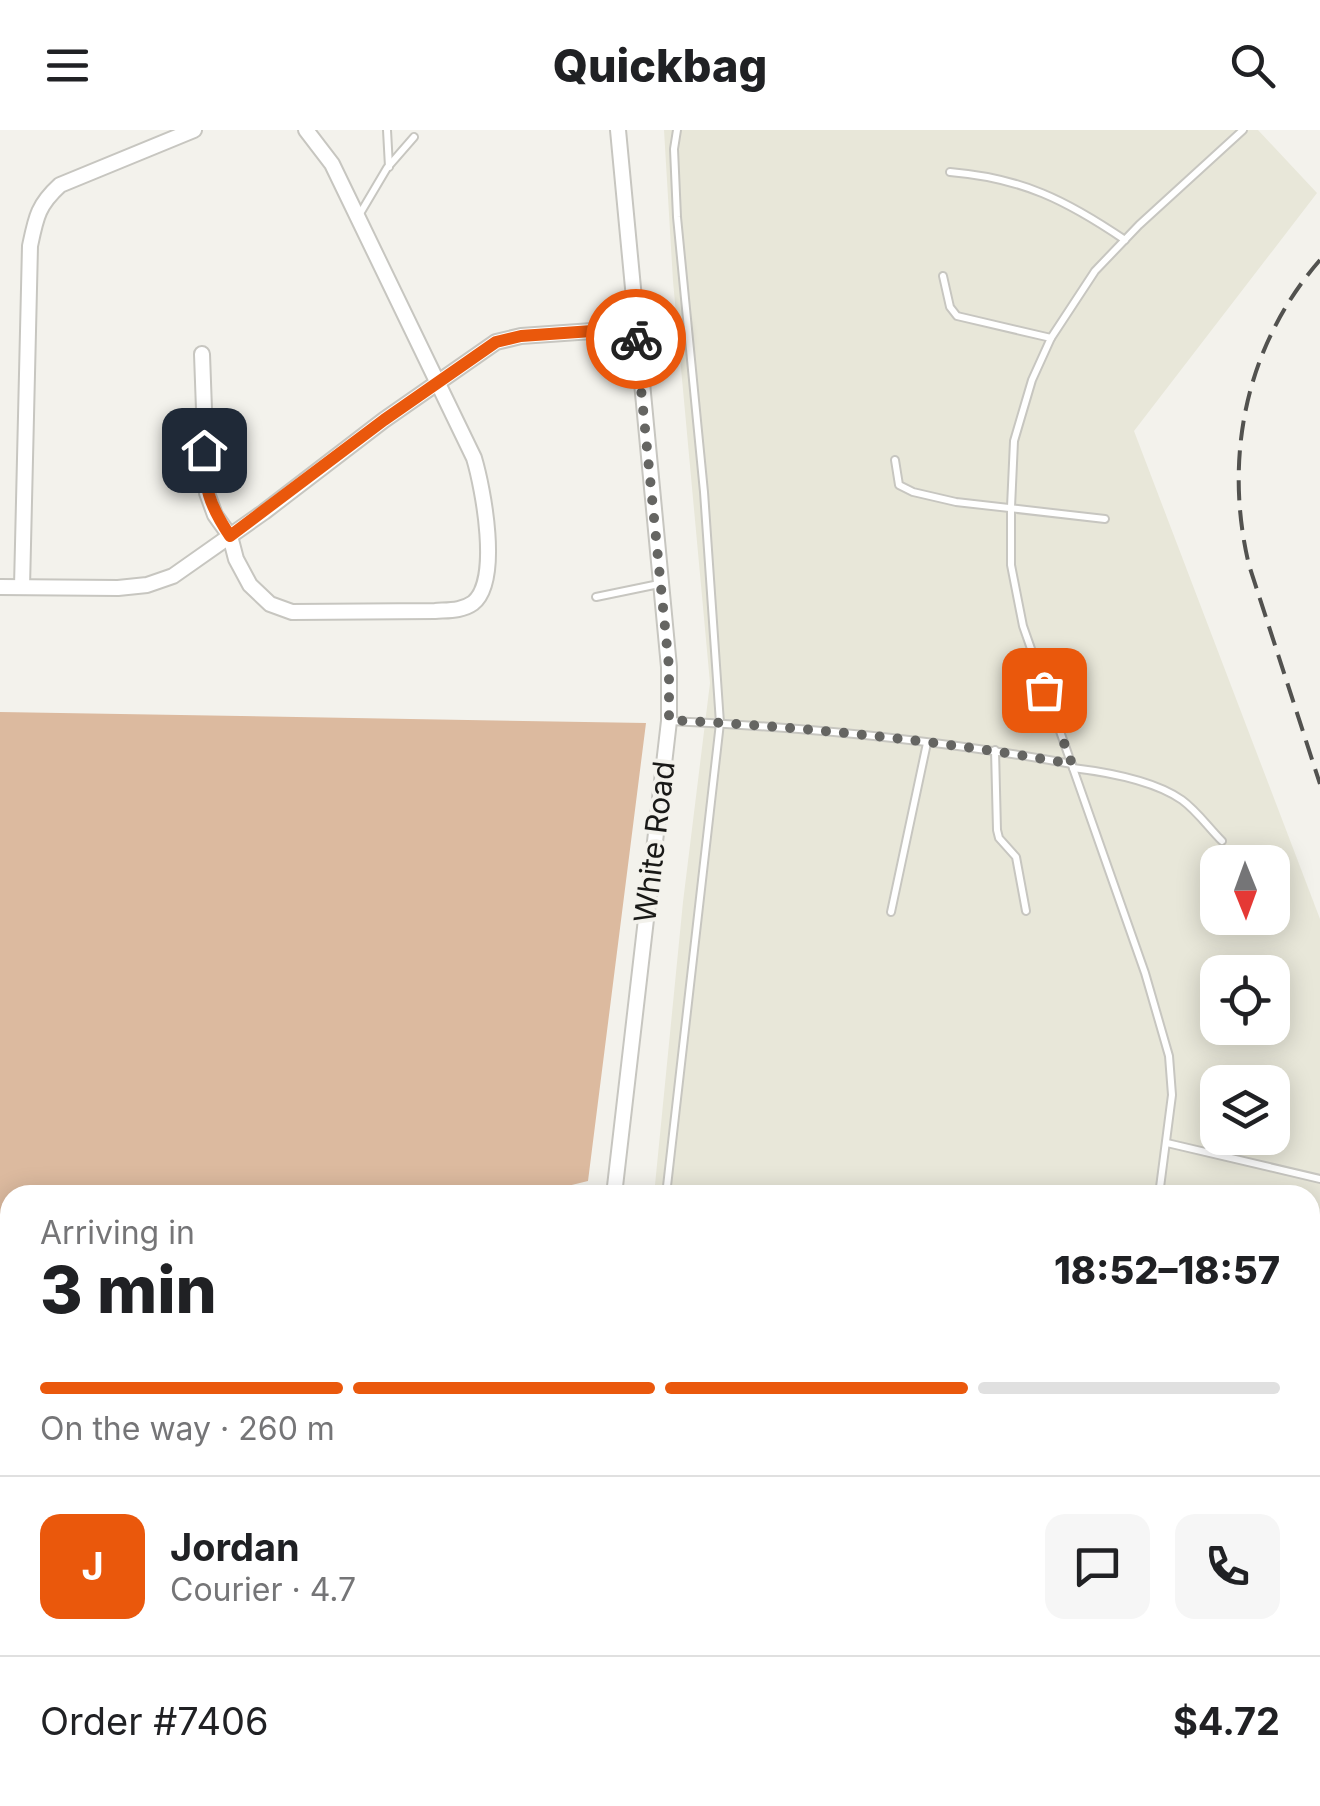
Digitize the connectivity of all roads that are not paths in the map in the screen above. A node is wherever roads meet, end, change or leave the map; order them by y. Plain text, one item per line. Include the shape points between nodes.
1 (194, 130) edge
2 (306, 130) edge
3 (387, 130) edge
4 (618, 130) edge
5 (1244, 130) edge
6 (677, 131) edge
7 (414, 137) dead end
8 (389, 167) junction
9 (950, 172) dead end
10 (358, 217) junction
11 (1126, 240) junction
12 (943, 276) dead end
13 (635, 328) junction
14 (1051, 338) junction
15 (202, 354) dead end
16 (438, 382) junction
17 (894, 460) dead end
18 (1010, 506) junction
19 (1106, 519) dead end
20 (230, 536) junction
21 (661, 584) junction
22 (0, 587) edge
23 (22, 588) junction
24 (596, 597) dead end
25 (669, 720) junction
26 (720, 723) junction
27 (927, 742) junction
28 (994, 750) junction
29 (1073, 766) junction
30 (1222, 841) dead end
31 (1026, 910) dead end
32 (891, 912) dead end
33 (1167, 1143) junction
34 (1320, 1179) edge
35 (615, 1185) edge
36 (667, 1185) edge
37 (1161, 1185) edge

1 - 23 street via 60,185 36,213
2 - 10 street
3 - 8 lane
4 - 13 street, White Road
5 - 11 lane
6 - 26 lane, White Road via 677,217
7 - 8 lane
8 - 10 lane
9 - 11 lane via 1038,190
10 - 16 street
11 - 14 lane via 1094,272
12 - 14 lane via 957,316
13 - 16 street via 496,342
13 - 21 street, White Road
14 - 18 lane via 1014,441
15 - 20 street via 205,483
16 - 20 street
16 - 20 street via 482,484 486,583 469,606 292,612 270,604 250,585
17 - 18 lane via 900,485 913,492
18 - 19 lane
18 - 29 lane via 1011,565 1023,626
20 - 23 street via 173,576 147,585
21 - 24 lane
21 - 25 street, White Road
22 - 23 street
25 - 26 lane
25 - 35 street, White Road
26 - 27 lane
26 - 36 lane, White Road
27 - 28 lane
27 - 32 lane
28 - 29 lane
28 - 31 lane via 996,830 1016,856
29 - 30 lane via 1164,791
29 - 33 lane via 1169,1056
33 - 34 lane
33 - 37 lane

